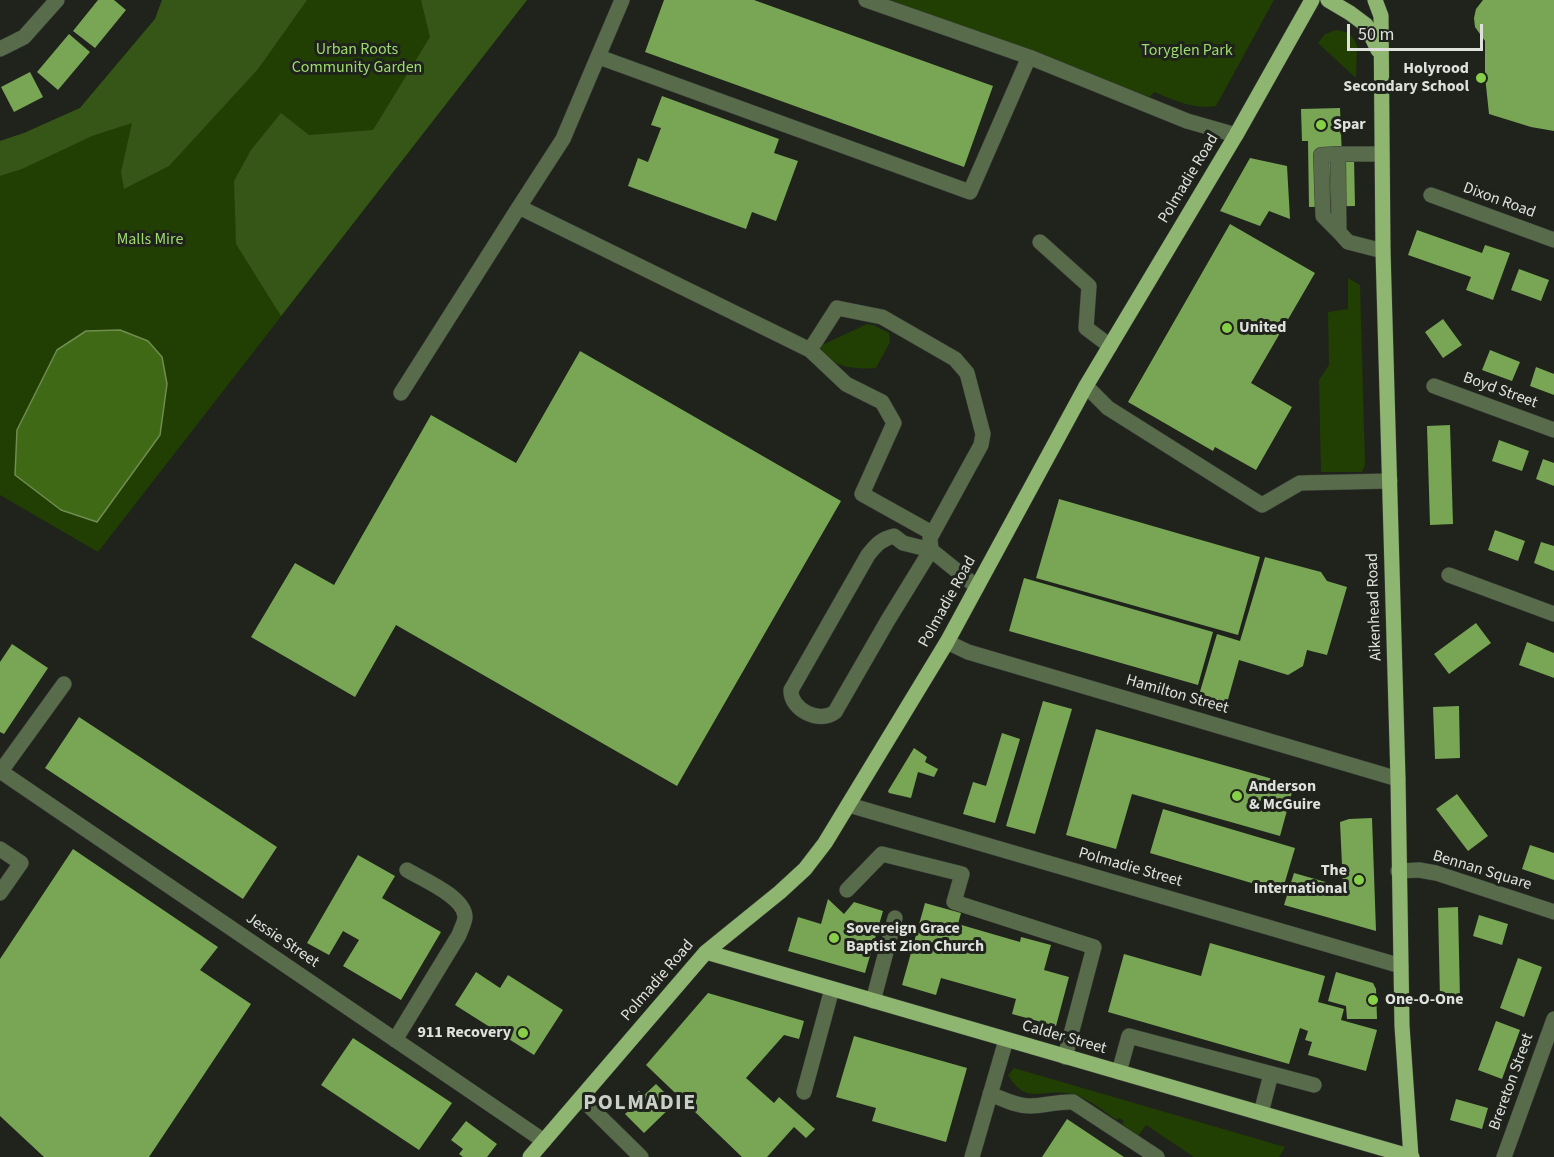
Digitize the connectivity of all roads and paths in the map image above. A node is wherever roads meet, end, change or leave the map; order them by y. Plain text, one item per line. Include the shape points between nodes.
1 (57, 0) edge
2 (622, 0) edge
3 (866, 0) edge
4 (1312, 0) edge
5 (1328, 0) edge
6 (1375, 0) edge
7 (0, 49) edge
8 (1380, 56) junction
9 (599, 57) junction
10 (1029, 57) junction
11 (1236, 135) junction
12 (1381, 154) junction
13 (1431, 195) dead end
14 (519, 207) junction
15 (1554, 240) edge
16 (1040, 242) dead end
17 (1383, 251) junction
18 (1110, 346) junction
19 (810, 350) junction
20 (1086, 386) junction
21 (1434, 386) dead end
22 (401, 393) dead end
23 (1554, 430) edge
24 (1390, 481) junction
25 (932, 533) junction
26 (931, 550) junction
27 (1449, 575) dead end
28 (978, 587) junction
29 (1554, 614) edge
30 (947, 642) junction
31 (64, 684) dead end
32 (0, 771) edge
33 (1398, 779) junction
34 (849, 805) junction
35 (0, 849) edge
36 (406, 870) dead end
37 (1398, 871) junction
38 (847, 890) dead end
39 (0, 893) edge
40 (1554, 912) edge
41 (895, 918) dead end
42 (706, 952) junction
43 (1401, 966) junction
44 (832, 989) junction
45 (873, 1001) junction
46 (1554, 1019) edge
47 (395, 1040) junction
48 (1005, 1040) junction
49 (1065, 1057) junction
50 (1119, 1072) junction
51 (1271, 1074) junction
52 (1314, 1085) dead end
53 (804, 1092) dead end
54 (990, 1094) junction
55 (582, 1098) junction
56 (1261, 1113) junction
57 (544, 1141) junction
58 (530, 1157) edge
59 (641, 1157) edge
60 (972, 1157) edge
61 (1157, 1157) edge
62 (1411, 1157) edge
63 (1504, 1157) edge

1 - 7 street via 24,37
2 - 9 street
3 - 10 street
4 - 11 main road, Polmadie Road
5 - 8 main road, Aikenhead Road via 1366,25
6 - 8 main road, Aikenhead Road via 1380,16
8 - 12 main road, Aikenhead Road
9 - 10 street via 970,192
9 - 14 street via 563,139
10 - 11 street via 1158,111
11 - 18 main road, Polmadie Road
12 - 17 main road, Aikenhead Road
12 - 17 street via 1338,154 1339,232 1348,242
13 - 15 street, Dixon Road
14 - 19 street
14 - 22 street
16 - 18 street via 1089,286 1086,328
17 - 24 main road, Aikenhead Road
18 - 20 main road, Polmadie Road
19 - 25 street via 846,384 882,402 894,423 862,494
19 - 25 street via 837,308 882,317 955,359 967,373 983,434 981,445
20 - 24 street via 1108,408 1262,505 1299,483
20 - 28 main road, Polmadie Road
21 - 23 street, Boyd Street
24 - 33 main road, Aikenhead Road
25 - 26 street
26 - 26 street via 835,712 829,717 815,717 798,707 791,690 876,544 894,536 903,543
26 - 28 street
27 - 29 street
28 - 30 main road, Polmadie Road
30 - 33 street, Hamilton Street via 968,652
30 - 34 main road, Polmadie Road
31 - 32 street
32 - 47 street, Jessie Street
33 - 37 main road, Aikenhead Road
34 - 42 main road, Polmadie Road via 805,869 756,914
34 - 43 street, Polmadie Street
35 - 39 street via 21,863
36 - 47 street via 453,897 463,906 466,918
37 - 40 street, Bennan Square via 1436,873
37 - 43 main road, Aikenhead Road
38 - 49 street via 882,854 962,874 954,902 1094,947
41 - 45 street
42 - 44 main road, Calder Street
42 - 55 main road, Polmadie Road
43 - 62 main road, Aikenhead Road
44 - 45 main road, Calder Street
44 - 53 street
45 - 48 main road, Calder Street
46 - 63 street, Brereton Street
47 - 57 street, Jessie Street
48 - 49 main road, Calder Street
48 - 54 street
49 - 50 main road, Calder Street
50 - 51 street via 1128,1036
50 - 56 main road, Calder Street
51 - 52 street
51 - 56 street
54 - 60 street
54 - 61 street via 1030,1106 1073,1102
55 - 57 main road, Polmadie Road
55 - 59 street
56 - 62 main road, Calder Street
57 - 58 main road, Polmadie Road

